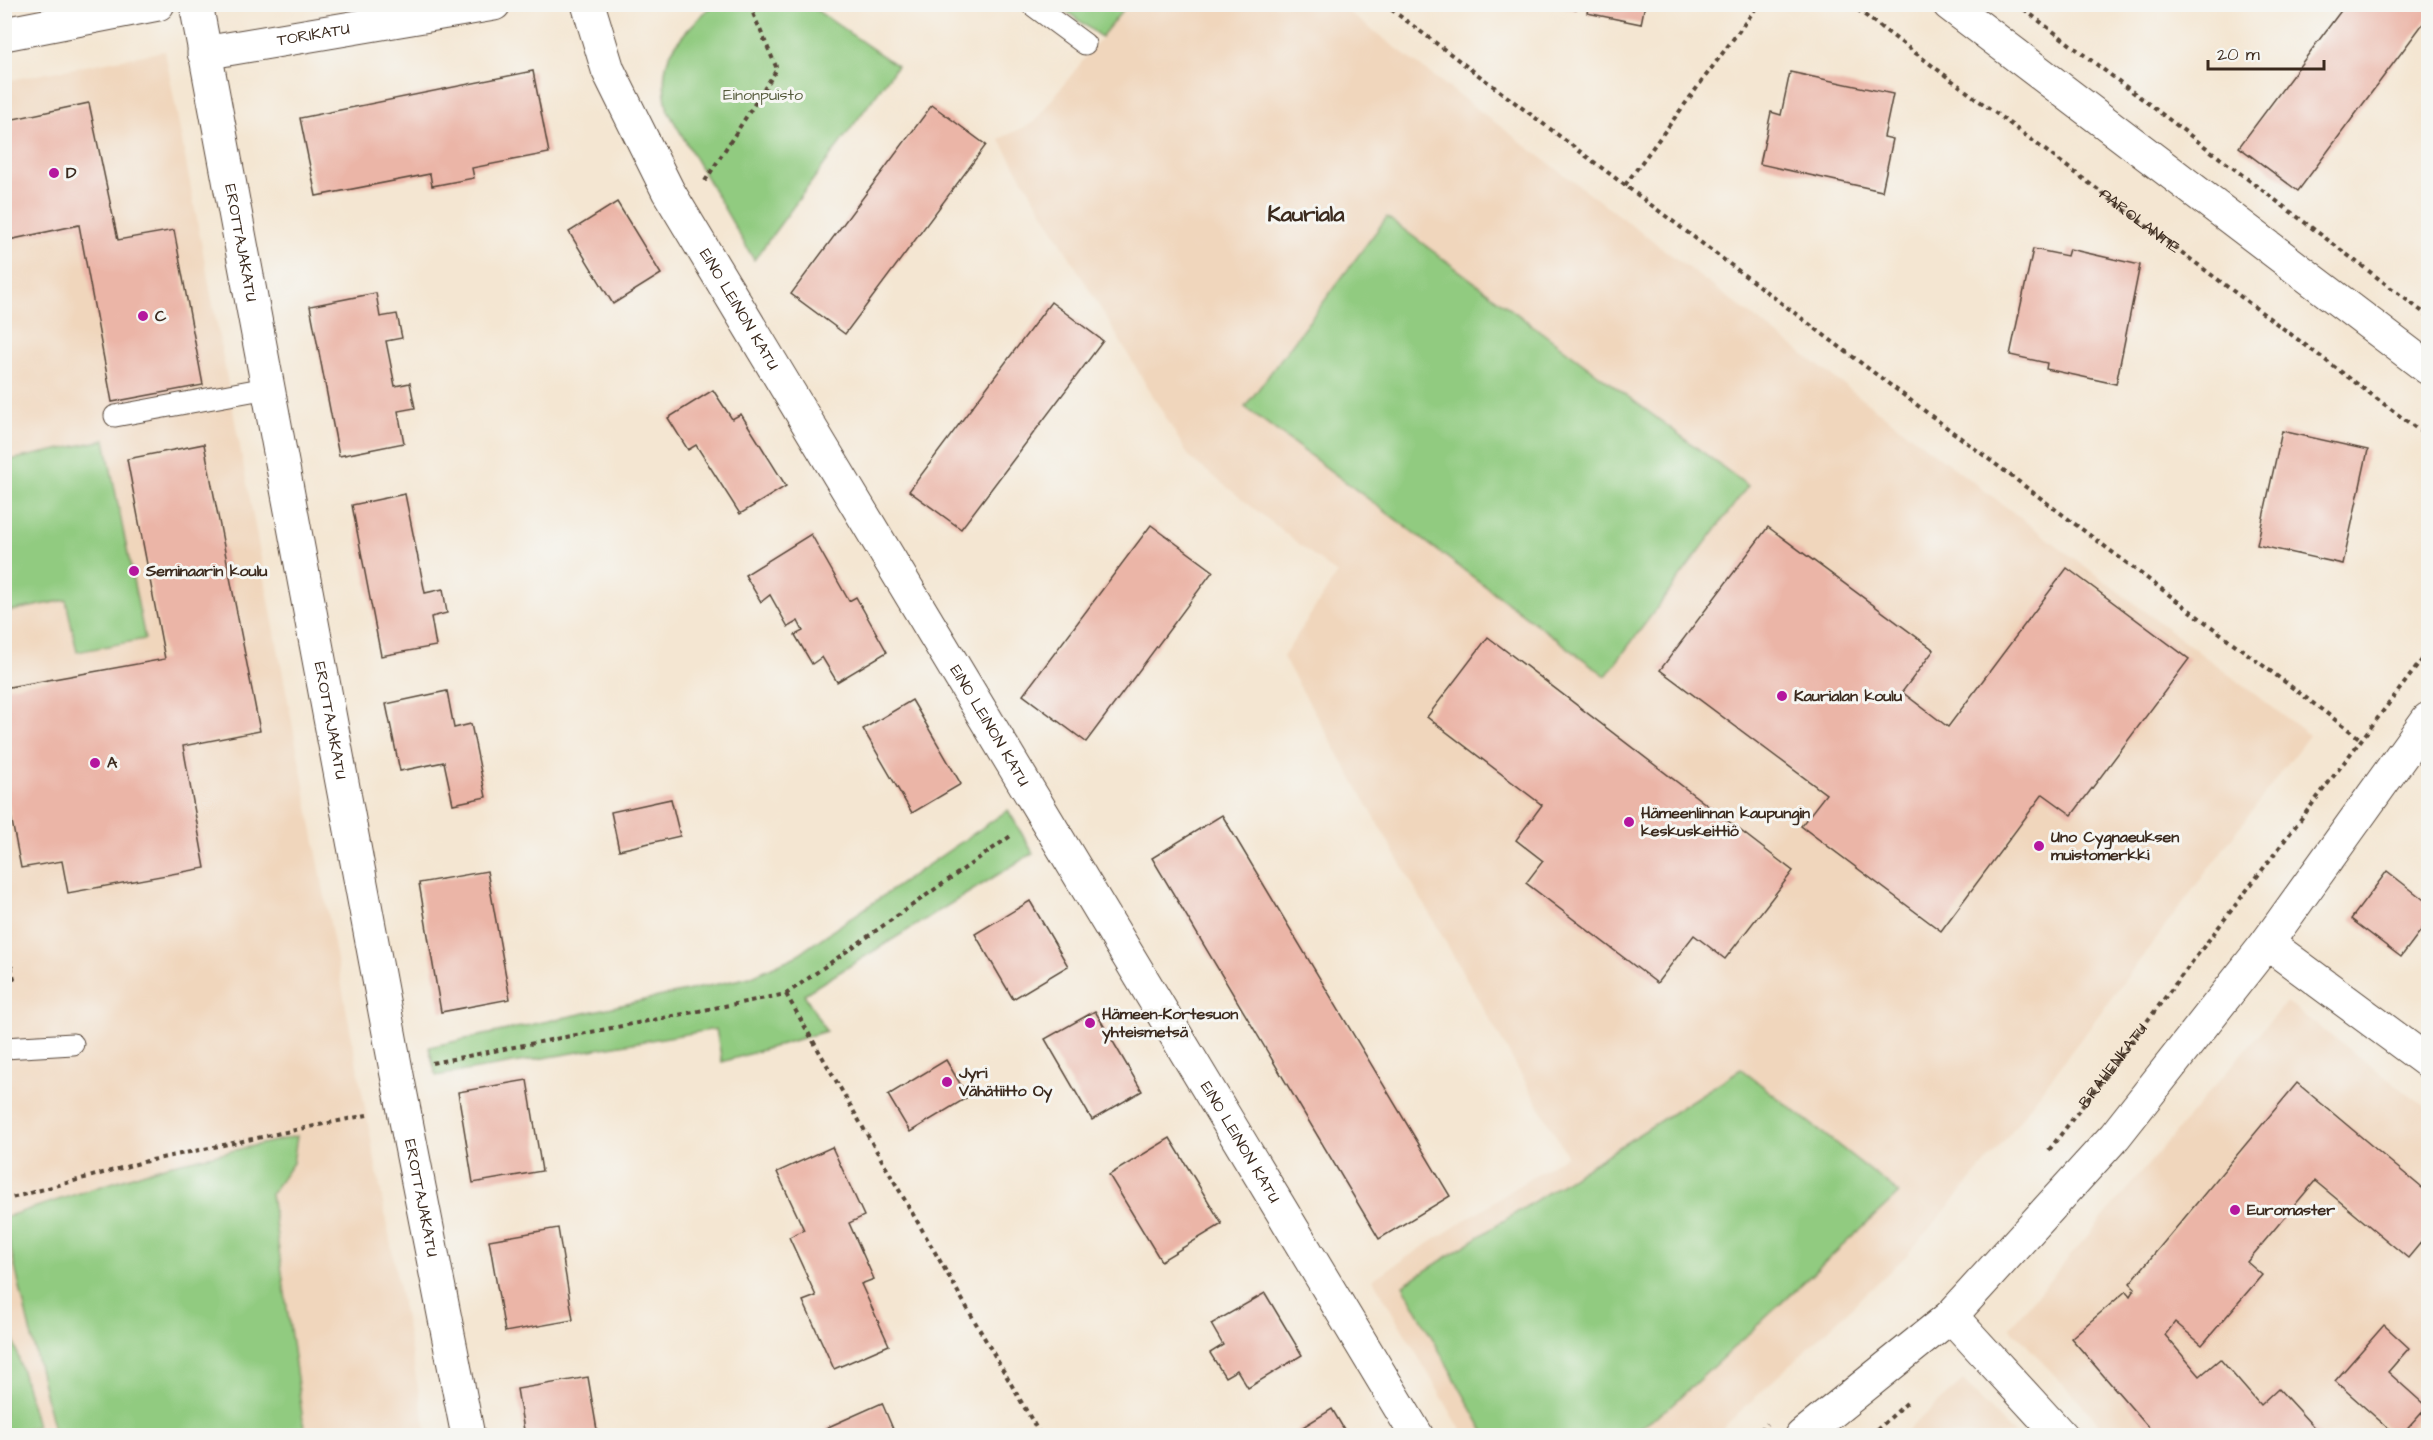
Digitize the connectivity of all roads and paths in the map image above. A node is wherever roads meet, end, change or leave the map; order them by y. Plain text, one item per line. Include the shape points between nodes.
1 (158, 4) edge
2 (196, 4) edge
3 (494, 4) edge
4 (588, 4) edge
5 (749, 4) edge
6 (1031, 4) edge
7 (1384, 4) edge
8 (1759, 4) edge
9 (1851, 4) edge
10 (1949, 4) edge
11 (2017, 4) edge
12 (4, 34) edge
13 (1086, 44) dead end
14 (204, 53) junction
15 (1625, 185) junction
16 (699, 191) dead end
17 (2428, 316) edge
18 (2428, 368) edge
19 (267, 388) junction
20 (115, 416) dead end
21 (2428, 437) edge
22 (2428, 652) edge
23 (2428, 719) edge
24 (2362, 740) junction
25 (1043, 813) junction
26 (4, 931) edge
27 (2266, 943) junction
28 (4, 981) edge
29 (786, 994) junction
30 (73, 1044) dead end
31 (4, 1048) edge
32 (2428, 1062) edge
33 (396, 1070) junction
34 (375, 1113) dead end
35 (2048, 1152) dead end
36 (4, 1200) edge
37 (1951, 1316) junction
38 (1771, 1421) dead end
39 (468, 1436) edge
40 (1041, 1436) edge
41 (1417, 1436) edge
42 (1754, 1436) edge
43 (1802, 1436) edge
44 (2061, 1436) edge

1 - 12 street
2 - 14 street, EROTTAJAKATU
3 - 14 street, TORIKATU
4 - 25 street, EINO LEINON KATU via 608,70 668,192
5 - 16 path via 777,69
6 - 13 lane
7 - 15 path
8 - 15 path
9 - 21 path, PAROLANTIE
10 - 18 street
11 - 17 path
14 - 19 street, EROTTAJAKATU
15 - 24 path
19 - 20 lane
19 - 33 street, EROTTAJAKATU
22 - 24 path, BRAHENKATU
23 - 27 street
24 - 35 path, BRAHENKATU
25 - 29 path
25 - 41 street, EINO LEINON KATU
26 - 28 path via 14,979
27 - 32 street
27 - 37 street via 2115,1136
29 - 33 path
29 - 40 path
30 - 31 lane
33 - 39 street, EROTTAJAKATU
34 - 36 path via 147,1161
37 - 43 street
37 - 44 street
38 - 42 path

